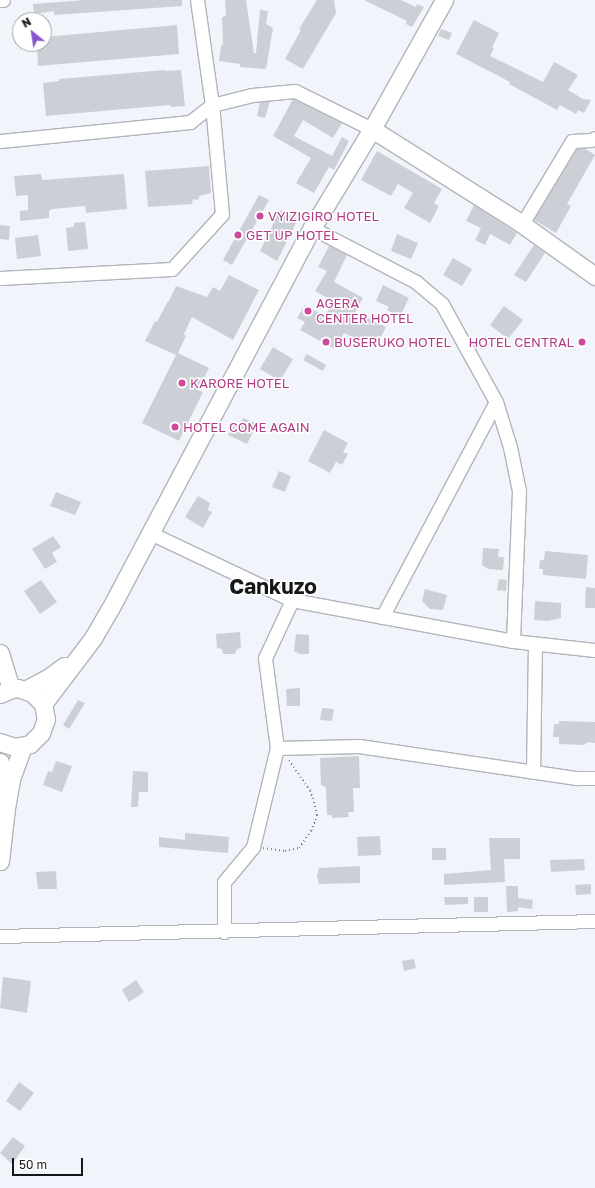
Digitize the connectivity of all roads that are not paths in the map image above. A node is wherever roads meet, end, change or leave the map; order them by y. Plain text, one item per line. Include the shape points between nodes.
1 (0, 0) edge
2 (3, 0) edge
3 (197, 0) edge
4 (444, 0) edge
5 (212, 105) junction
6 (372, 129) junction
7 (595, 138) edge
8 (0, 141) edge
9 (522, 224) junction
10 (312, 228) junction
11 (595, 276) edge
12 (0, 278) edge
13 (496, 402) junction
14 (150, 533) junction
15 (292, 600) junction
16 (382, 617) junction
17 (93, 638) junction
18 (513, 641) junction
19 (535, 644) junction
20 (595, 650) edge
21 (0, 653) edge
22 (12, 691) edge
23 (43, 704) junction
24 (0, 742) edge
25 (23, 746) junction
26 (277, 748) junction
27 (0, 762) edge
28 (533, 772) junction
29 (595, 778) edge
30 (6, 808) junction
31 (0, 861) edge
32 (595, 921) edge
33 (224, 932) junction
34 (0, 936) edge

1 - 2 street
3 - 5 street
4 - 6 main road
5 - 6 street via 252,95 295,91
5 - 8 street via 190,122
5 - 12 street via 222,214 172,269
6 - 9 main road
6 - 10 main road
7 - 9 street via 572,142
9 - 11 main road
10 - 13 street via 416,282 442,304
10 - 14 main road
13 - 16 street
13 - 18 street via 510,447 519,491
14 - 15 street
14 - 17 main road
15 - 16 street
15 - 26 street via 265,658
16 - 18 street
17 - 22 main road via 60,670
17 - 23 main road
18 - 19 street
19 - 20 street
19 - 28 street
21 - 22 main road
22 - 23 main road via 32,693
23 - 25 main road via 45,726 36,739
24 - 25 main road via 8,746
25 - 30 main road
26 - 28 street via 359,746
26 - 33 street via 253,846 224,882
27 - 30 main road
28 - 29 street
30 - 31 main road
32 - 33 street
33 - 34 street

